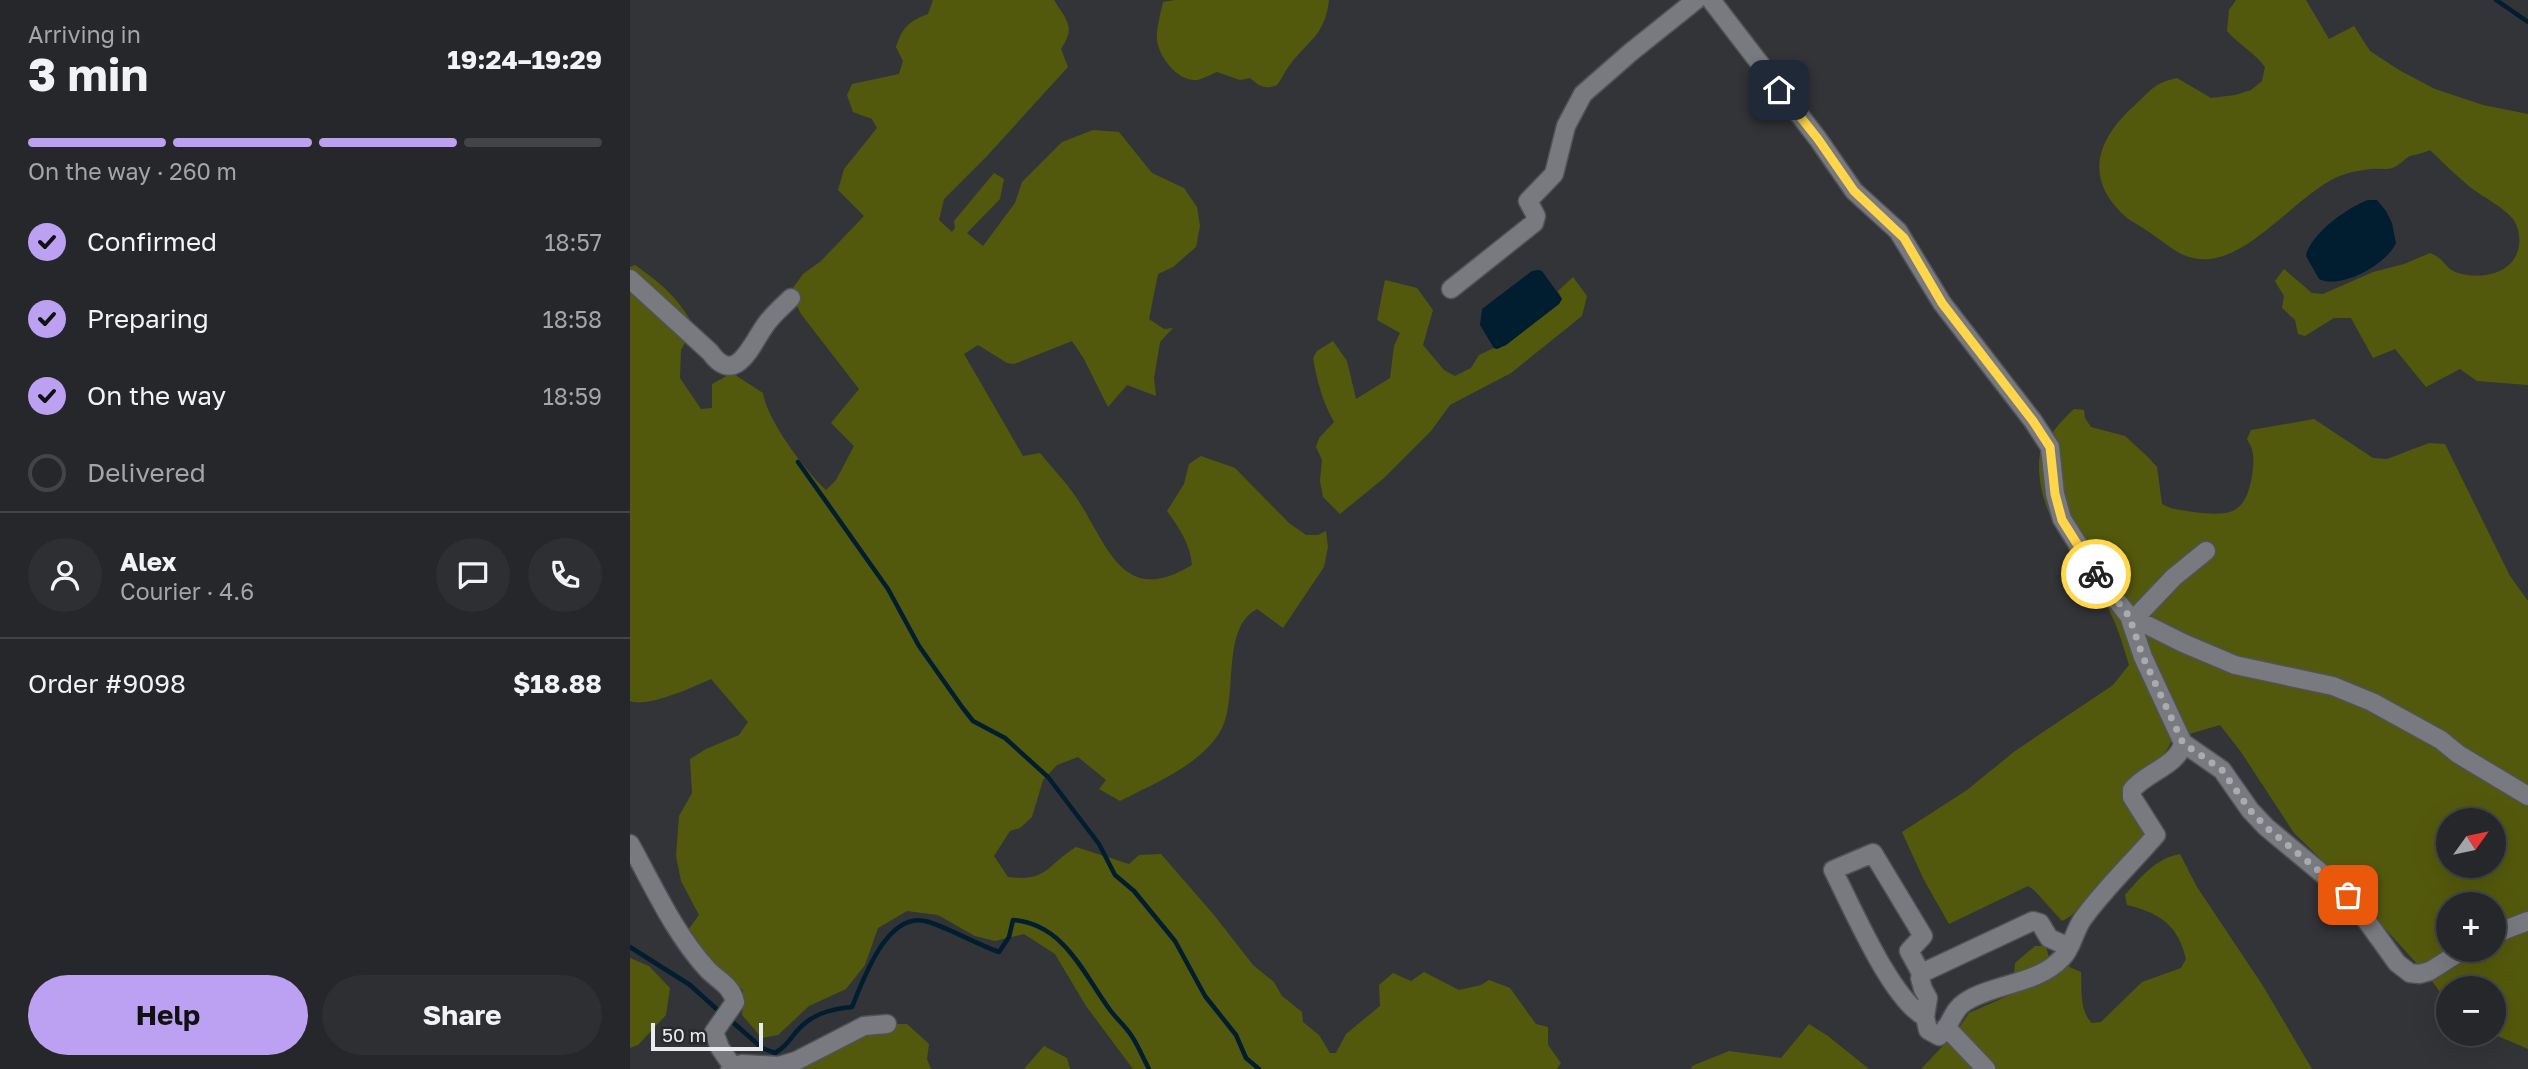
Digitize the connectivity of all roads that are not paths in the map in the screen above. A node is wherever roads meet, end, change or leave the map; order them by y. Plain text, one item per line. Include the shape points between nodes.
1 (1696, 0) edge
2 (1711, 0) edge
3 (630, 279) edge
4 (1451, 289) dead end
5 (791, 298) dead end
6 (2206, 551) dead end
7 (2132, 617) junction
8 (2183, 743) junction
9 (2528, 796) edge
10 (630, 844) edge
11 (2528, 922) edge
12 (2506, 930) edge
13 (2069, 947) junction
14 (2444, 962) edge
15 (1922, 975) junction
16 (1925, 1017) junction
17 (887, 1024) dead end
18 (1946, 1027) junction
19 (732, 1068) edge
20 (1986, 1069) edge

1 - 4 street via 1583,94 1566,126 1554,174 1528,201 1536,216 1534,223
2 - 7 street via 1854,191 1904,238 1942,303 2033,421 2050,447 2062,520 2101,581
3 - 5 street via 716,361 726,365 748,354 764,327
6 - 7 street
7 - 8 street via 2143,657
7 - 9 street via 2235,665 2333,686 2372,702
8 - 13 street via 2171,762 2151,772 2132,790 2156,835 2080,922
8 - 14 street via 2222,770 2266,827 2348,895 2404,968 2418,974
10 - 19 street via 686,942 732,992 735,1002 714,1032
11 - 12 street
13 - 15 street via 2049,938 2033,920
13 - 18 street via 2051,968 1964,1002
15 - 16 street via 1928,998
15 - 16 street via 1909,951 1923,936 1873,853 1833,870 1896,991
16 - 18 street via 1928,1030 1935,1035
17 - 19 street via 864,1026 779,1066 742,1064
18 - 20 street

